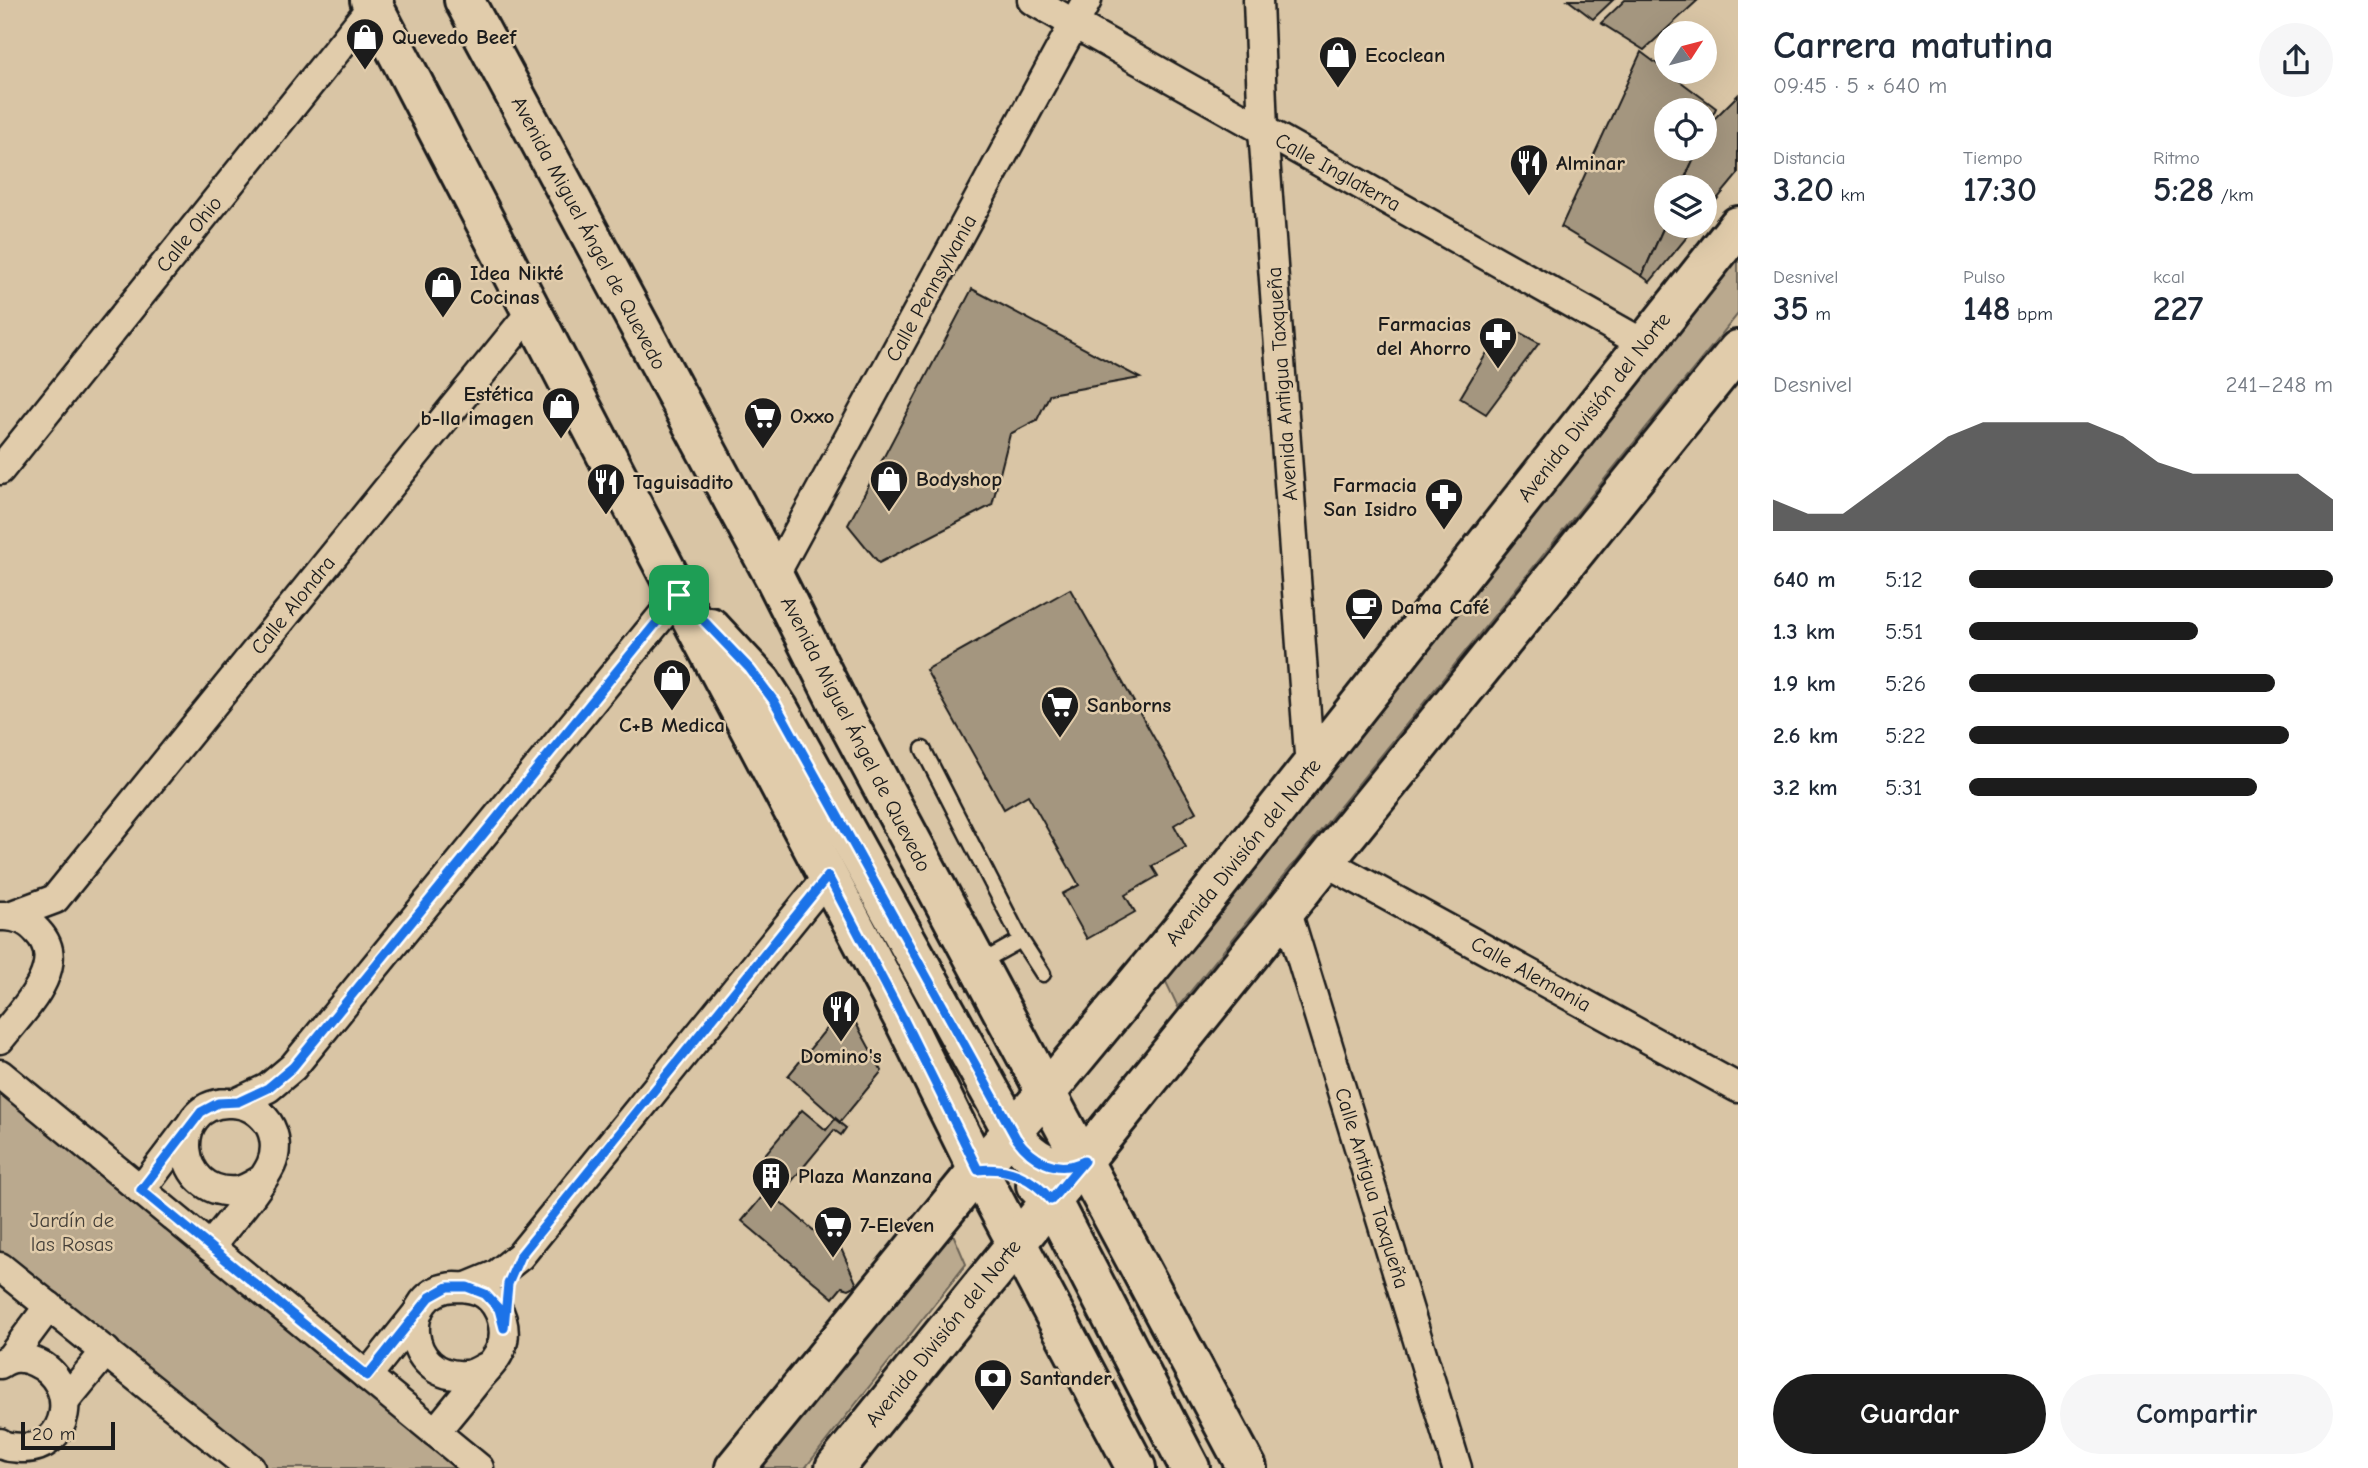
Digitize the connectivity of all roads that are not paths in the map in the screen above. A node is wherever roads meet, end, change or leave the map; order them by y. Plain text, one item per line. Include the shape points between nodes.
1 (464, 0) edge
2 (1032, 0) edge
3 (1258, 0) edge
4 (374, 2) edge
5 (1081, 12) edge
6 (1263, 130) junction
7 (1738, 226) edge
8 (531, 312) junction
9 (1644, 344) junction
10 (1733, 364) edge
11 (0, 470) edge
12 (774, 576) junction
13 (679, 595) junction
14 (923, 749) dead end
15 (1310, 768) junction
16 (1324, 861) junction
17 (828, 876) junction
18 (55, 899) junction
19 (1286, 908) junction
20 (6, 915) edge
21 (1021, 940) junction
22 (49, 957) junction
23 (977, 965) junction
24 (1043, 974) dead end
25 (35, 993) junction
26 (0, 1004) edge
27 (0, 1039) edge
28 (293, 1067) junction
29 (0, 1074) edge
30 (1738, 1088) edge
31 (1046, 1093) junction
32 (238, 1102) junction
33 (188, 1128) junction
34 (1012, 1131) junction
35 (275, 1144) junction
36 (1084, 1161) junction
37 (978, 1170) junction
38 (261, 1180) junction
39 (141, 1190) junction
40 (1051, 1200) junction
41 (1016, 1241) junction
42 (210, 1247) junction
43 (520, 1256) junction
44 (0, 1267) edge
45 (467, 1287) junction
46 (49, 1306) junction
47 (418, 1312) junction
48 (504, 1328) junction
49 (106, 1350) junction
50 (6, 1360) edge
51 (490, 1365) junction
52 (367, 1376) junction
53 (65, 1401) junction
54 (436, 1432) junction
55 (0, 1443) edge
56 (30, 1449) junction
57 (0, 1454) edge
58 (250, 1468) edge
59 (479, 1468) edge
60 (735, 1468) edge
61 (835, 1468) edge
62 (1136, 1468) edge
63 (1190, 1468) edge
64 (1247, 1468) edge
65 (1457, 1468) edge

1 - 12 main road, Avenida Miguel Ángel de Quevedo
2 - 5 street, Calle Inglaterra
3 - 6 street, Avenida Antigua Taxqueña
4 - 8 main road
4 - 11 street, Calle Ohio
5 - 6 street, Calle Inglaterra
5 - 12 street, Calle Pennsylvania
6 - 9 street, Calle Inglaterra
6 - 15 street, Avenida Antigua Taxqueña
7 - 9 main road, Avenida División del Norte
8 - 13 main road
8 - 18 street, Calle Alondra
9 - 15 main road, Avenida División del Norte
10 - 16 main road, Avenida División del Norte
12 - 23 main road, Avenida Miguel Ángel de Quevedo
13 - 17 main road
13 - 28 street
13 - 34 main road via 774,701
14 - 21 lane
15 - 31 main road, Avenida División del Norte
16 - 19 main road, Avenida División del Norte
16 - 30 street, Calle Alemania
17 - 37 main road
17 - 43 street
18 - 20 street
18 - 22 street
19 - 36 main road, Avenida División del Norte
19 - 65 street, Calle Antigua Taxqueña
20 - 22 street via 30,923 44,938
21 - 23 lane
21 - 24 lane
22 - 25 street via 46,977
23 - 31 main road, Avenida Miguel Ángel de Quevedo
25 - 26 street via 13,1005
25 - 27 street
28 - 32 street via 268,1088
28 - 35 street via 281,1096
29 - 39 street
31 - 34 main road, Avenida División del Norte
31 - 36 main road, Avenida Miguel Ángel de Quevedo
32 - 33 street via 218,1103 201,1112
32 - 35 street via 263,1117
33 - 38 street via 185,1152 194,1175 214,1189 239,1191
33 - 39 street
34 - 36 main road via 1024,1149 1040,1161 1067,1167
34 - 37 main road, Avenida División del Norte
35 - 38 street via 272,1164
36 - 40 main road, Avenida División del Norte
36 - 64 main road, Avenida Miguel Ángel de Quevedo
37 - 40 main road via 1021,1176
37 - 41 main road
37 - 60 main road, Avenida División del Norte
38 - 42 street
39 - 42 street
40 - 41 main road, Avenida División del Norte
40 - 63 main road
41 - 61 main road, Avenida División del Norte
41 - 62 main road
42 - 52 street
43 - 45 street via 496,1275
43 - 48 street via 508,1284
44 - 46 street
45 - 47 street via 448,1287 430,1297
45 - 48 street via 485,1294 499,1309
46 - 49 street
46 - 50 street
47 - 51 street via 414,1336 424,1360 444,1374 468,1376
47 - 52 street
48 - 51 street via 501,1348
49 - 53 street
49 - 58 street
50 - 53 street via 28,1359 47,1367 60,1382
51 - 54 street
52 - 54 street
53 - 56 street via 62,1422 49,1440
54 - 59 street
55 - 56 street
56 - 57 street

